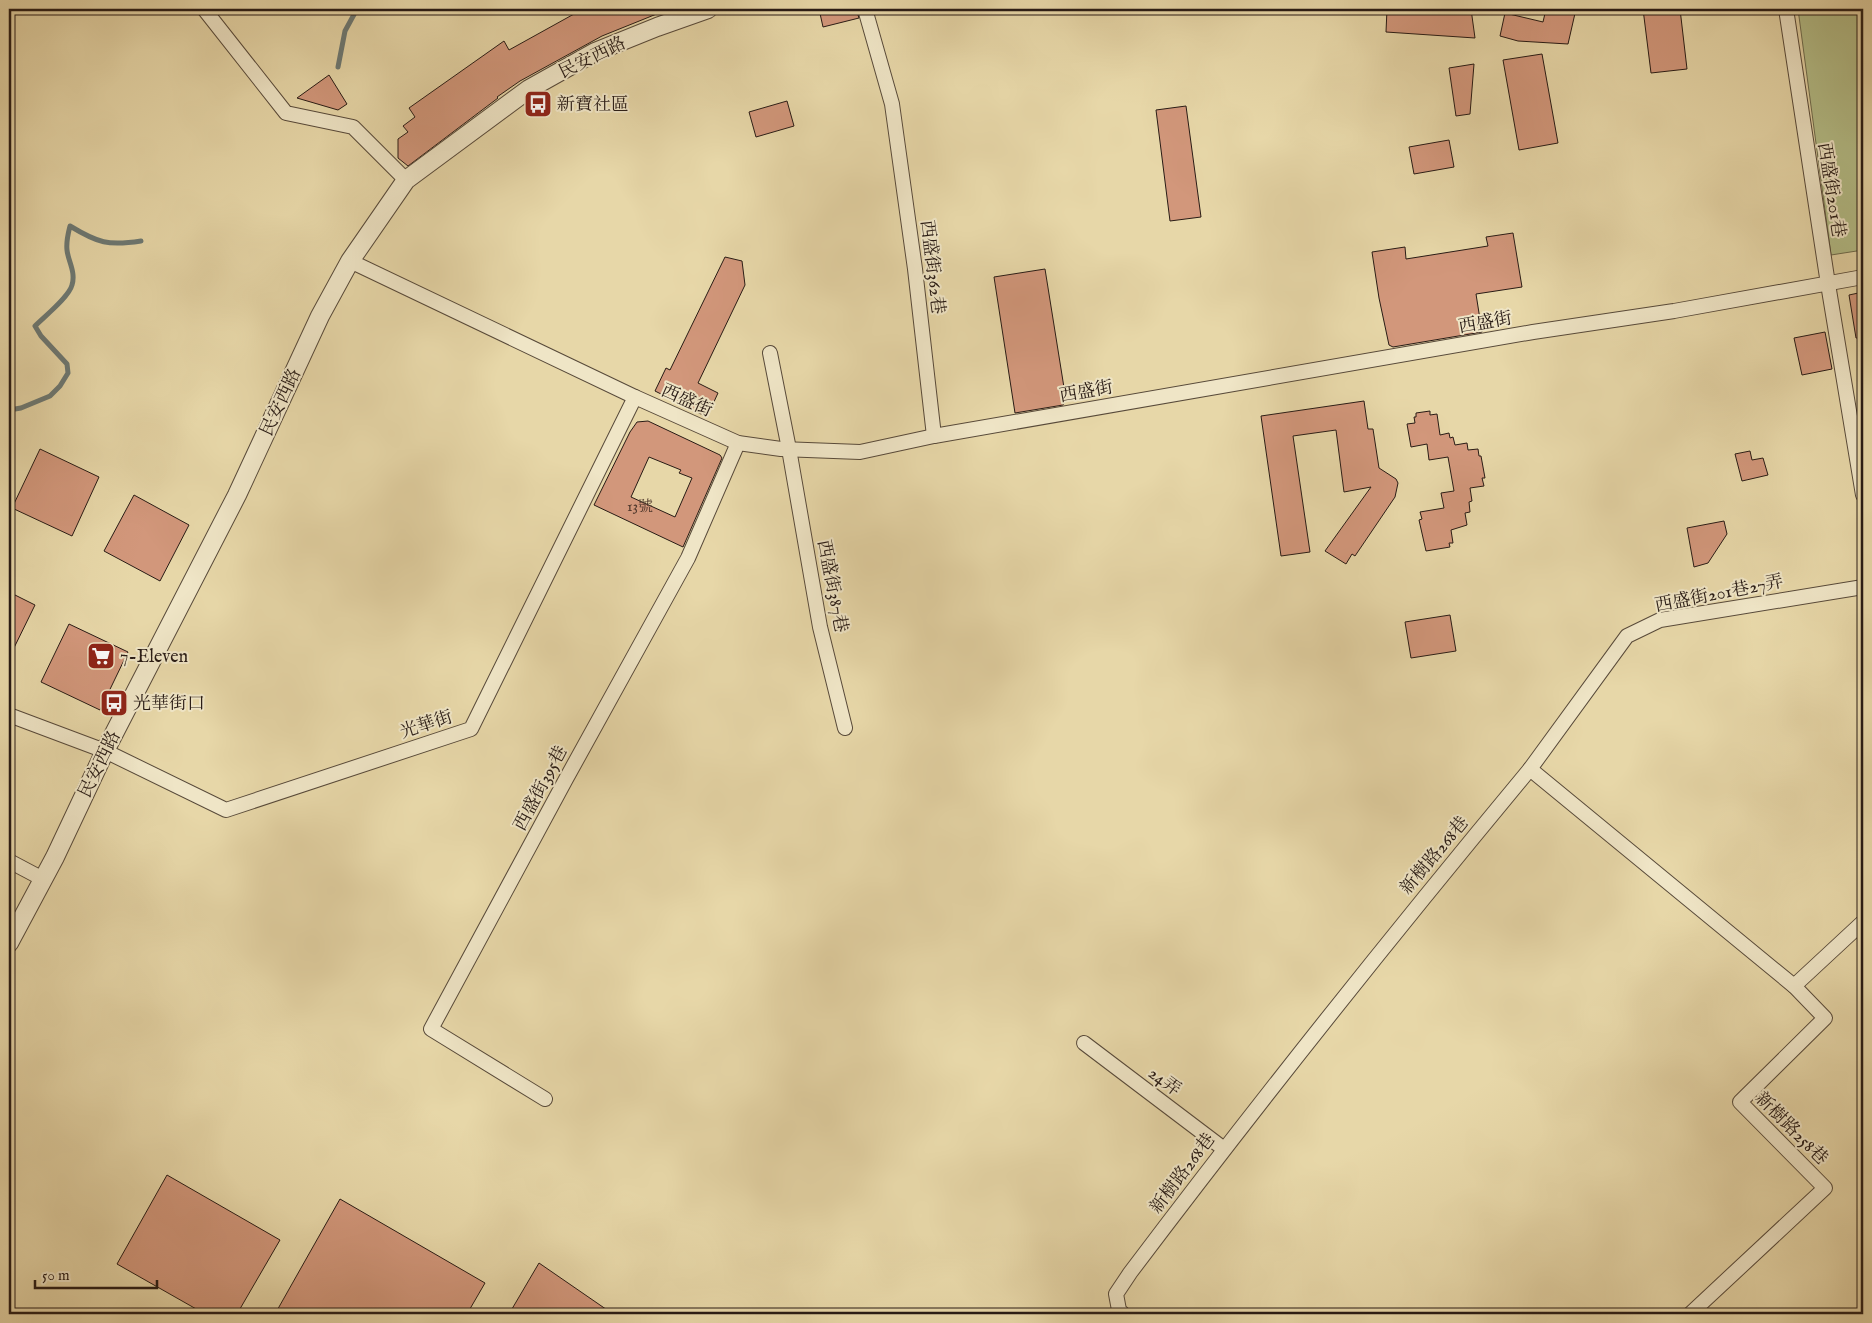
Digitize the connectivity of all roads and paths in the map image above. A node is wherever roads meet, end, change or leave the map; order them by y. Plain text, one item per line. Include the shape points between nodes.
1 (204, 9) edge
2 (708, 9) edge
3 (865, 9) edge
4 (1786, 9) edge
5 (406, 180) junction
6 (350, 261) junction
7 (1863, 277) edge
8 (1828, 284) junction
9 (770, 353) dead end
10 (635, 397) junction
11 (934, 436) junction
12 (738, 443) junction
13 (789, 449) junction
14 (1863, 489) edge
15 (1863, 587) edge
16 (9, 715) edge
17 (845, 728) dead end
18 (105, 751) junction
19 (1530, 769) junction
20 (9, 860) edge
21 (43, 879) junction
22 (1863, 922) edge
23 (9, 943) edge
24 (1794, 986) junction
25 (1084, 1043) dead end
26 (545, 1099) dead end
27 (1224, 1149) junction
28 (1123, 1314) edge
29 (1690, 1314) edge

1 - 5 street via 286,112 353,127
2 - 5 street, 民安西路 via 595,52 529,89
3 - 11 street, 西盛街362巷 via 892,104
4 - 8 street, 西盛街201巷
5 - 6 street, 民安西路
6 - 10 street, 西盛街
6 - 18 street, 民安西路
7 - 8 street, 西盛街
8 - 11 street, 西盛街
8 - 14 street, 西盛街201巷
9 - 13 street, 西盛街387巷
10 - 12 street, 西盛街
10 - 18 street, 光華街 via 472,729 226,810
11 - 13 street, 西盛街 via 860,452
12 - 13 street, 西盛街
12 - 26 street, 西盛街395巷 via 688,558 431,1028
13 - 17 street, 西盛街387巷 via 820,627
15 - 19 street, 西盛街201巷27弄 via 1660,620 1627,636
16 - 18 street, 光華街
18 - 21 street, 民安西路
19 - 24 street
19 - 27 street, 新樹路268巷 via 1413,910
20 - 21 street
21 - 23 street, 民安西路
22 - 24 street
24 - 29 street, 新樹路258巷 via 1825,1018 1740,1102 1825,1188
25 - 27 street, 24弄
27 - 28 street, 新樹路268巷 via 1116,1294

